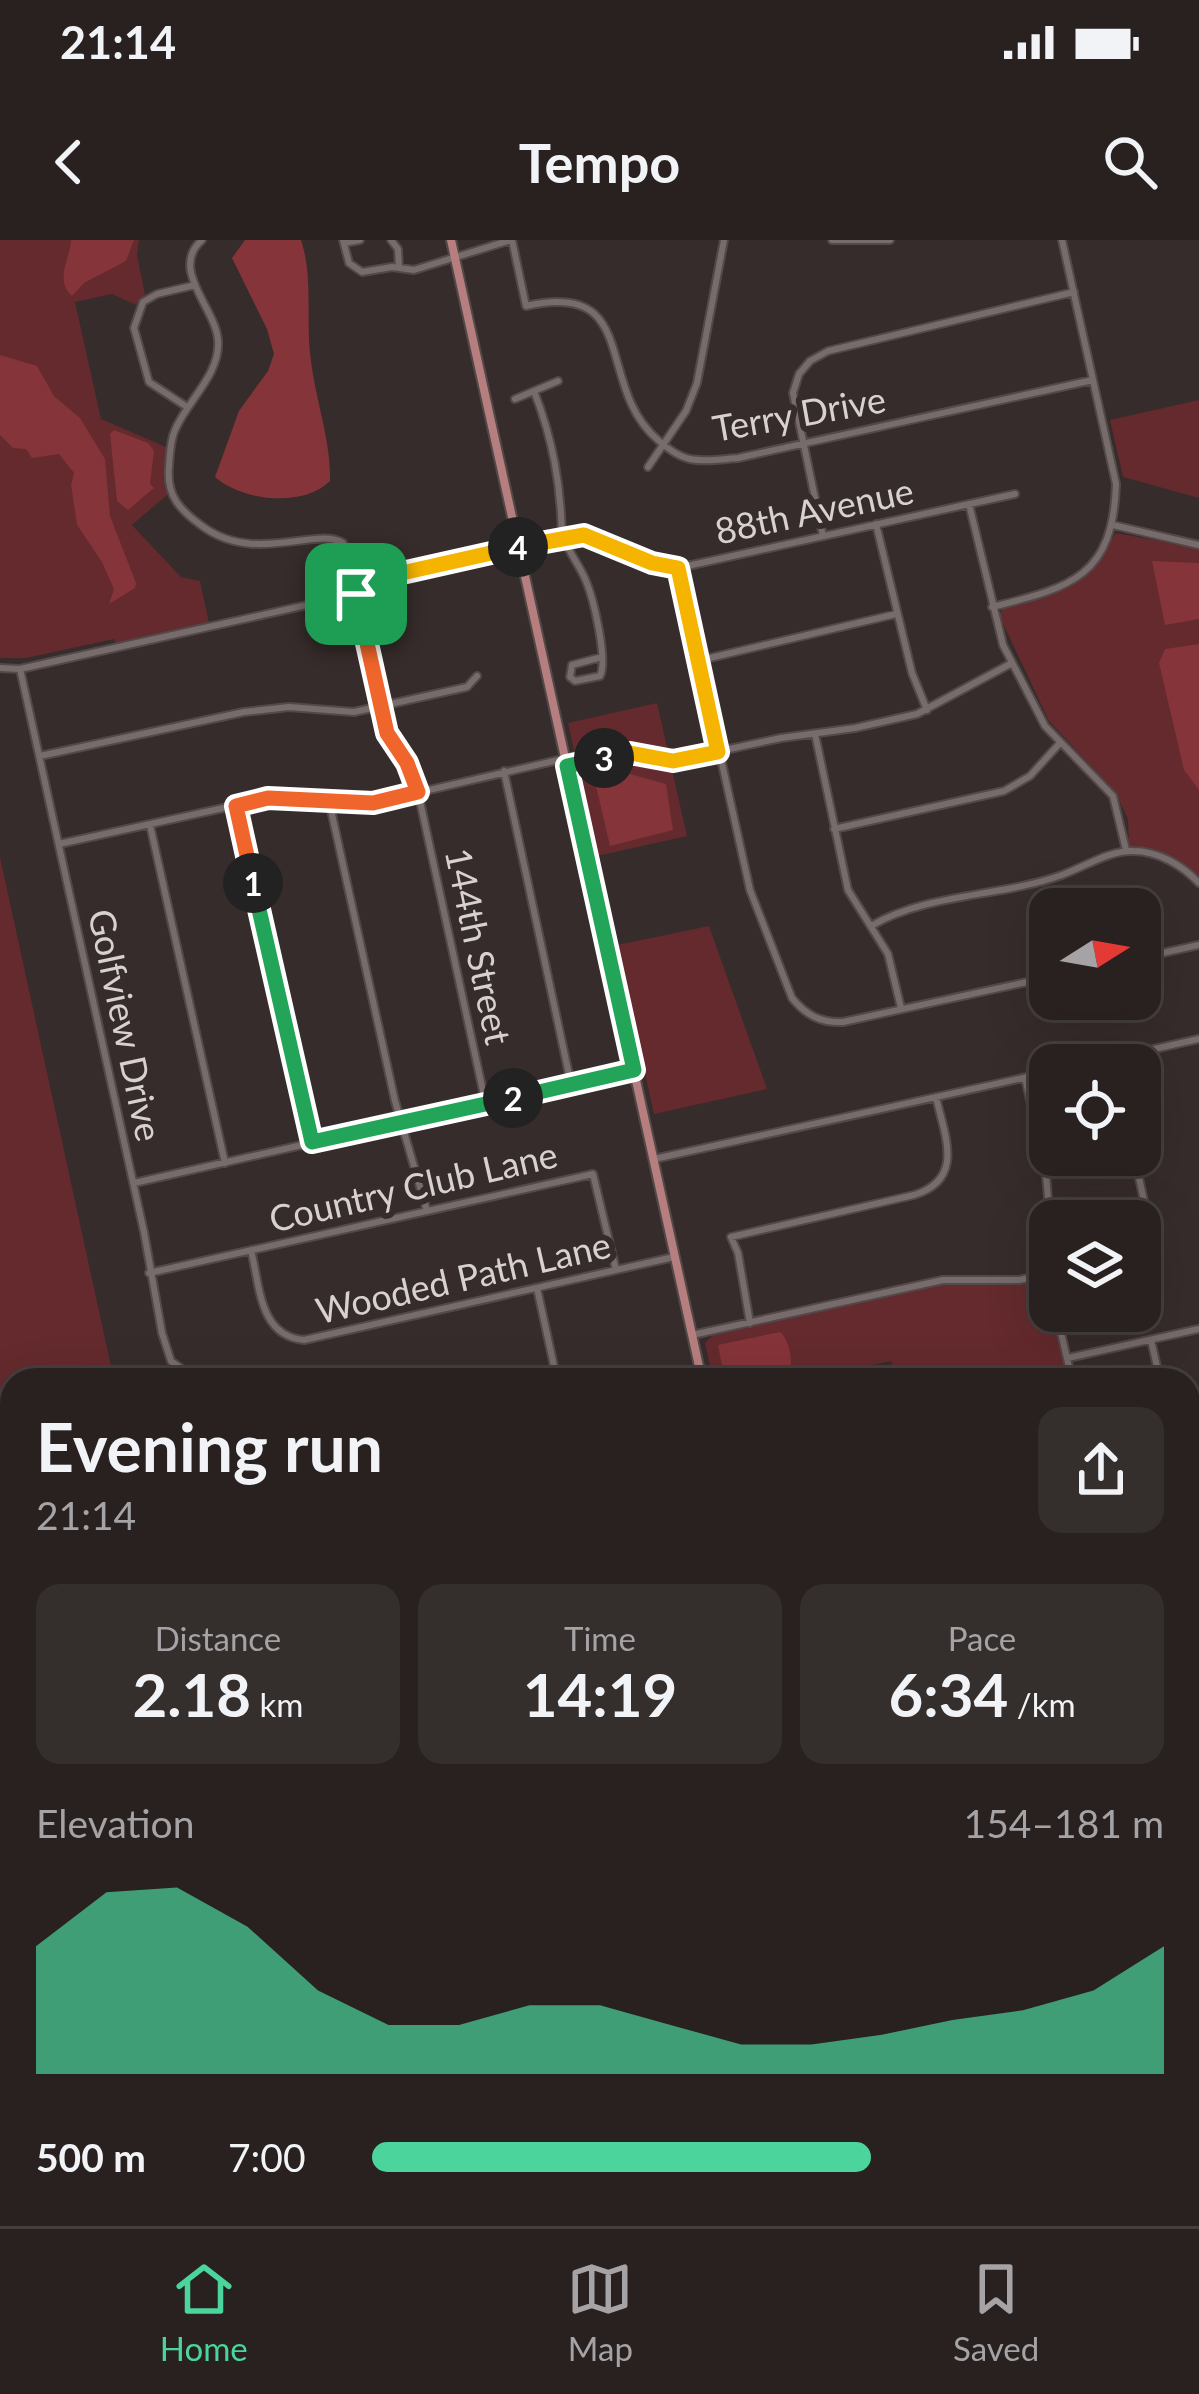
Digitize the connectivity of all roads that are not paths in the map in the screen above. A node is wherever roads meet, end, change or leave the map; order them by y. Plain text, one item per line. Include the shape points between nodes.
1 (202, 240) edge
2 (360, 240) edge
3 (392, 240) edge
4 (451, 240) edge
5 (512, 240) edge
6 (724, 240) edge
7 (832, 240) edge
8 (890, 240) edge
9 (1062, 240) edge
10 (343, 242) edge
11 (454, 255) junction
12 (399, 268) junction
13 (195, 285) junction
14 (1073, 292) junction
15 (1093, 380) junction
16 (558, 382) dead end
17 (534, 391) junction
18 (515, 399) dead end
19 (187, 407) junction
20 (663, 445) junction
21 (802, 445) junction
22 (648, 467) dead end
23 (1015, 494) dead end
24 (969, 504) junction
25 (876, 524) junction
26 (1113, 525) junction
27 (823, 536) junction
28 (563, 537) junction
29 (1199, 545) edge
30 (519, 547) junction
31 (678, 568) junction
32 (356, 594) junction
33 (992, 607) junction
34 (896, 614) junction
35 (602, 657) junction
36 (697, 661) junction
37 (1012, 663) junction
38 (0, 668) edge
39 (20, 669) junction
40 (477, 676) dead end
41 (380, 707) junction
42 (927, 710) junction
43 (815, 734) junction
44 (1059, 744) junction
45 (718, 752) junction
46 (40, 756) junction
47 (566, 762) junction
48 (504, 772) junction
49 (418, 792) junction
50 (328, 800) junction
51 (236, 806) junction
52 (150, 825) junction
53 (834, 829) junction
54 (59, 844) junction
55 (1126, 850) junction
56 (1199, 883) edge
57 (871, 926) junction
58 (1199, 945) edge
59 (1161, 953) edge
60 (1029, 982) edge
61 (902, 1010) junction
62 (1199, 1039) edge
63 (1161, 1049) edge
64 (634, 1070) junction
65 (1029, 1077) edge
66 (1025, 1078) junction
67 (572, 1084) junction
68 (937, 1097) junction
69 (486, 1105) junction
70 (404, 1123) junction
71 (312, 1142) junction
72 (654, 1159) junction
73 (225, 1163) junction
74 (133, 1183) junction
75 (1048, 1200) edge
76 (427, 1211) junction
77 (251, 1250) junction
78 (675, 1257) junction
79 (616, 1270) junction
80 (149, 1273) junction
81 (1029, 1278) edge
82 (537, 1288) junction
83 (750, 1323) junction
84 (1199, 1329) edge
85 (1061, 1332) edge
86 (692, 1335) junction
87 (1151, 1340) junction
88 (1068, 1358) junction
89 (181, 1368) edge
90 (555, 1368) edge
91 (699, 1368) edge
92 (1070, 1368) edge
93 (1157, 1368) edge

1 - 13 street via 190,257
2 - 10 street
3 - 12 street
4 - 11 main road
5 - 11 street
5 - 20 street, Terry Drive via 526,306 568,301 596,314 608,329 631,411
6 - 20 street via 697,383
7 - 8 street
9 - 14 street
10 - 12 street via 356,270
11 - 12 street
11 - 30 main road
13 - 19 street via 218,354
13 - 19 street via 143,302 134,328 146,376
14 - 15 street
14 - 21 street via 828,350 799,374 793,393
15 - 21 street, Terry Drive
15 - 26 street via 1116,484
16 - 17 street
17 - 18 street
17 - 28 street via 561,484
19 - 32 street, 144th Street via 172,436 167,482 180,508 229,542 337,538
20 - 21 street, Terry Drive via 688,459
20 - 22 street
21 - 27 street
23 - 24 street, 88th Avenue
24 - 25 street, 88th Avenue
24 - 33 street
25 - 27 street, 88th Avenue
25 - 34 street
26 - 29 street
26 - 33 street via 1100,554 1074,580
27 - 31 street, 88th Avenue
28 - 30 street, 88th Avenue
28 - 31 street, 88th Avenue via 584,535
28 - 35 street via 587,586
30 - 32 street, 88th Avenue via 393,575
30 - 47 main road
31 - 36 street
32 - 39 street, 88th Avenue
32 - 41 street, 144th Street
33 - 37 street
34 - 36 street
34 - 42 street
35 - 35 street via 600,676 570,677 572,665
36 - 45 street
37 - 42 street
37 - 44 street
38 - 39 street, 88th Avenue
39 - 46 street, Golfview Drive
40 - 41 street via 467,687
41 - 46 street via 244,712
41 - 49 street, 144th Street
42 - 43 street
43 - 45 street
43 - 53 street
44 - 53 street via 1004,791
44 - 55 street via 1112,796
45 - 47 street via 673,761 616,748
45 - 61 street via 749,890 792,998 832,1023
46 - 54 street, Golfview Drive
47 - 48 street
47 - 64 main road
48 - 49 street
48 - 67 street
49 - 50 street via 373,803
49 - 69 street, 144th Street
50 - 51 street
50 - 70 street
51 - 52 street
51 - 71 street
52 - 54 street
52 - 73 street
53 - 57 street via 848,890
54 - 74 street, Golfview Drive
55 - 56 street via 1168,860
55 - 57 street via 1057,877
57 - 61 street via 890,959
58 - 59 street
60 - 61 street
62 - 63 street
64 - 67 street
64 - 72 main road
65 - 66 street
66 - 68 street
66 - 75 street
67 - 69 street
68 - 72 street
68 - 83 street via 944,1178 914,1195 731,1237
69 - 70 street
70 - 71 street
70 - 76 street
71 - 73 street
72 - 78 main road
73 - 74 street
74 - 80 street, Golfview Drive
76 - 77 street, Country Club Lane
76 - 79 street, Country Club Lane via 593,1174
77 - 80 street, Country Club Lane
77 - 82 street, Wooded Path Lane via 269,1320 299,1340
78 - 79 street, Wooded Path Lane
78 - 86 main road
79 - 82 street, Wooded Path Lane
80 - 89 street, Golfview Drive via 171,1361
81 - 83 street via 943,1280
82 - 90 street
83 - 86 street
84 - 87 street
85 - 88 street
86 - 91 main road
87 - 88 street
87 - 93 street
88 - 92 street

